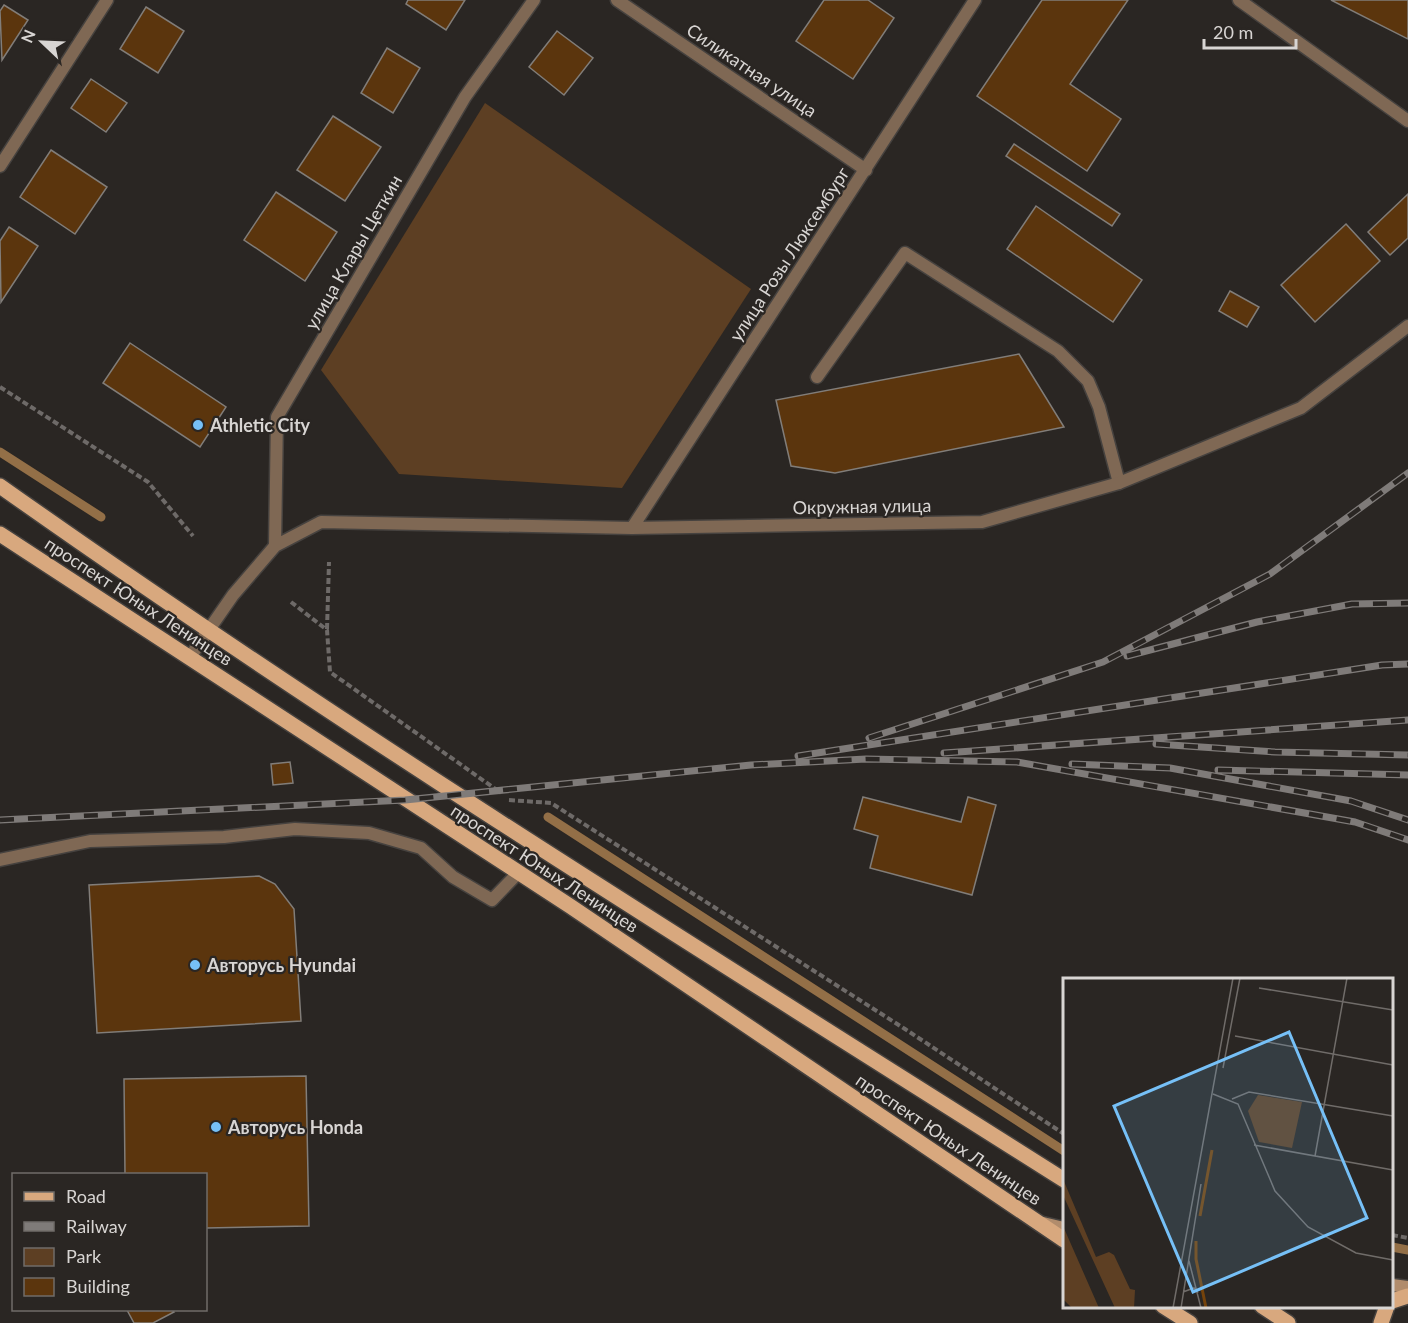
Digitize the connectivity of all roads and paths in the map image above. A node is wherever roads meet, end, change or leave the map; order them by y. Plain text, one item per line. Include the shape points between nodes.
1 (107, 0) edge
2 (534, 0) edge
3 (617, 0) edge
4 (975, 0) edge
5 (1239, 0) edge
6 (1408, 121) edge
7 (0, 166) edge
8 (866, 170) junction
9 (1408, 326) edge
10 (817, 377) dead end
11 (0, 387) edge
12 (1119, 483) junction
13 (0, 486) edge
14 (632, 528) junction
15 (0, 534) edge
16 (193, 537) dead end
17 (275, 546) junction
18 (329, 562) dead end
19 (291, 602) dead end
20 (327, 630) junction
21 (209, 632) junction
22 (190, 657) junction
23 (0, 860) edge
24 (518, 873) junction
25 (1063, 1133) edge
26 (1063, 1179) edge
27 (1036, 1221) junction
28 (1063, 1228) edge
29 (1393, 1235) edge
30 (1408, 1238) edge
31 (1063, 1239) edge
32 (1393, 1285) edge
33 (1408, 1287) edge
34 (1408, 1296) edge
35 (1393, 1301) edge
36 (1166, 1308) edge
37 (1265, 1308) edge
38 (1386, 1308) edge
39 (1190, 1323) edge
40 (1288, 1323) edge
41 (1381, 1323) edge

1 - 7 street
2 - 17 street, улица Клары Цеткин via 465,97 277,417
3 - 8 street, Силикатная улица
4 - 8 street, улица Розы Люксембург
5 - 6 street
8 - 14 street, улица Розы Люксембург
9 - 12 street, Окружная улица via 1301,408
10 - 12 street via 905,253 1058,351 1088,381
11 - 16 path via 148,482
12 - 14 street, Окружная улица via 982,522
13 - 21 main road, проспект Юных Ленинцев
14 - 17 street, Окружная улица via 321,522
15 - 22 main road, проспект Юных Ленинцев
17 - 21 street via 233,595
18 - 20 path
19 - 20 path
20 - 25 path via 330,672 508,800 551,803
21 - 22 street
21 - 26 main road, проспект Юных Ленинцев via 454,794
22 - 24 main road, проспект Юных Ленинцев
23 - 24 street via 90,842 224,837 295,829 369,833 421,848 453,877 492,900
24 - 27 main road, проспект Юных Ленинцев
27 - 28 street
27 - 31 main road, проспект Юных Ленинцев
29 - 30 path
32 - 33 street
34 - 35 main road
36 - 39 main road
37 - 40 main road
38 - 41 main road

